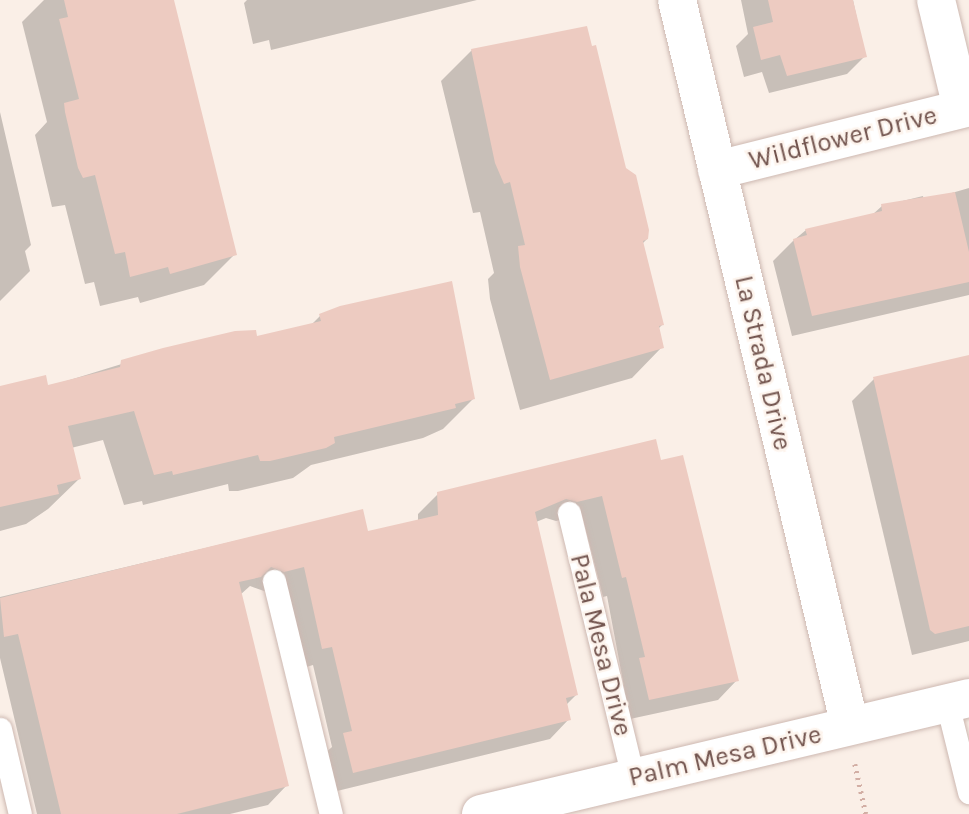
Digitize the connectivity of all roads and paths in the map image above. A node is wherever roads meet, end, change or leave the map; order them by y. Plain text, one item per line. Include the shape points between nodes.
1 (677, 0) edge
2 (936, 0) edge
3 (966, 108) edge
4 (717, 170) junction
5 (569, 513) dead end
6 (274, 581) dead end
7 (958, 701) edge
8 (850, 726) junction
9 (0, 729) edge
10 (633, 778) junction
11 (969, 792) edge
12 (20, 814) edge
13 (331, 814) edge
14 (481, 814) edge
15 (866, 814) edge

1 - 4 street, La Strada Drive
2 - 3 street
3 - 4 street, Wildflower Drive
4 - 8 street, La Strada Drive
5 - 10 lane, Pala Mesa Drive
6 - 13 lane
7 - 8 street, Palm Mesa Drive
7 - 11 lane
8 - 10 street, Palm Mesa Drive
8 - 15 path
9 - 12 lane
10 - 14 street, Palm Mesa Drive

